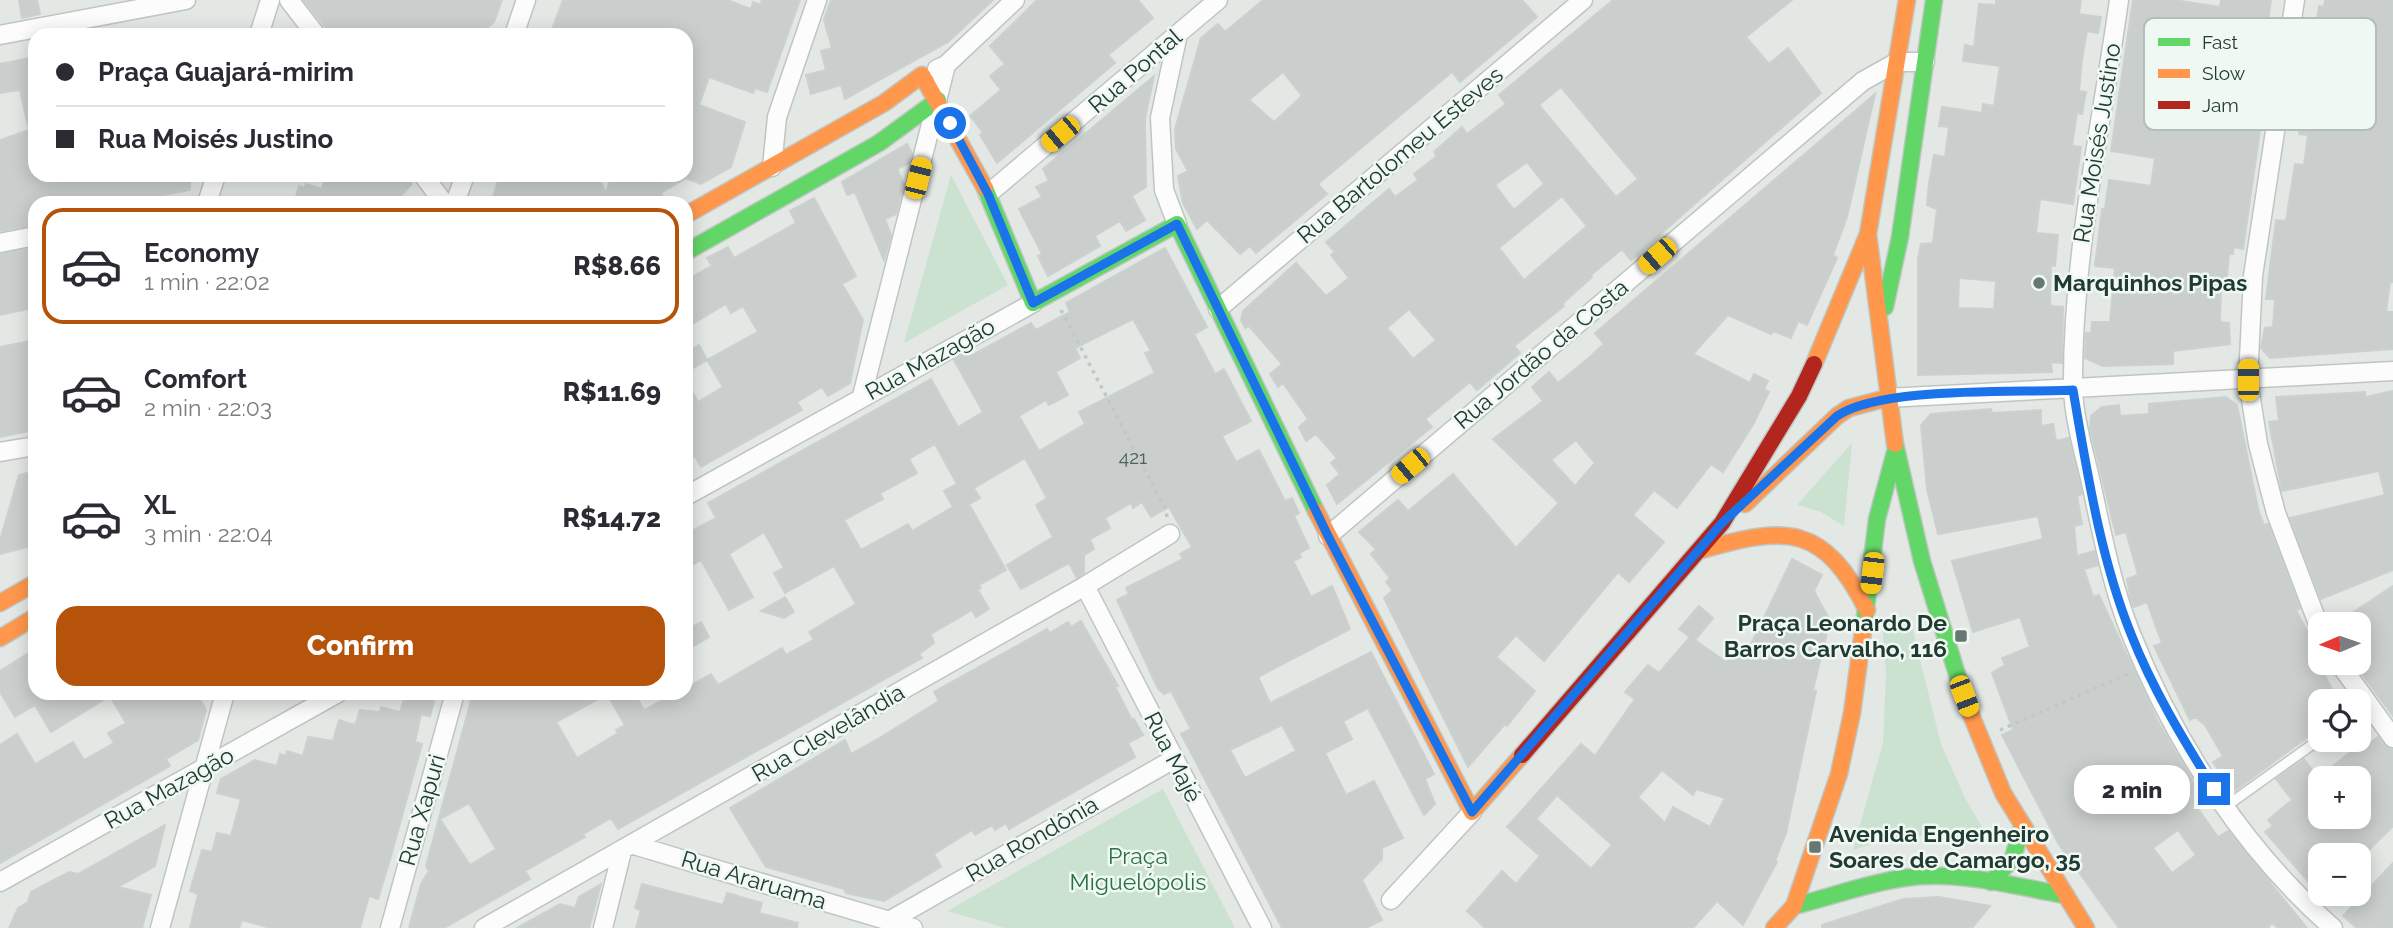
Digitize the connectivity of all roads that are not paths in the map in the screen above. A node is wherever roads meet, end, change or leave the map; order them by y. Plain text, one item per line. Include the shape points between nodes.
1 (186, 0) edge
2 (270, 0) edge
3 (289, 0) edge
4 (526, 0) edge
5 (817, 0) edge
6 (1015, 0) edge
7 (1218, 0) edge
8 (1583, 0) edge
9 (1907, 0) edge
10 (1934, 0) edge
11 (2119, 0) edge
12 (2295, 0) edge
13 (2292, 18) edge
14 (37, 28) edge
15 (261, 28) edge
16 (311, 28) edge
17 (516, 28) edge
18 (28, 30) edge
19 (1178, 34) junction
20 (0, 35) edge
21 (1897, 62) junction
22 (1925, 62) junction
23 (946, 65) junction
24 (922, 75) junction
25 (938, 100) junction
26 (2275, 130) edge
27 (772, 167) junction
28 (988, 194) junction
29 (693, 211) edge
30 (1177, 224) junction
31 (1868, 234) junction
32 (28, 237) edge
33 (0, 243) edge
34 (693, 247) edge
35 (1033, 303) junction
36 (1218, 309) junction
37 (1881, 323) junction
38 (2393, 371) edge
39 (2248, 380) junction
40 (2073, 390) junction
41 (862, 396) junction
42 (1886, 398) junction
43 (28, 447) edge
44 (1896, 450) junction
45 (0, 452) edge
46 (693, 492) edge
47 (1722, 523) junction
48 (1170, 534) road end
49 (1328, 536) junction
50 (1702, 550) junction
51 (1874, 554) junction
52 (1922, 561) junction
53 (1085, 586) junction
54 (28, 587) edge
55 (0, 603) edge
56 (1868, 611) junction
57 (2314, 612) edge
58 (28, 621) edge
59 (0, 638) edge
60 (223, 700) edge
61 (326, 700) edge
62 (453, 700) edge
63 (2371, 716) edge
64 (2393, 738) edge
65 (2308, 748) edge
66 (1174, 759) junction
67 (204, 769) junction
68 (2225, 807) junction
69 (1472, 812) junction
70 (2022, 825) junction
71 (628, 848) junction
72 (0, 882) edge
73 (1991, 882) junction
74 (2064, 895) junction
75 (1391, 900) dead end
76 (1794, 906) junction
77 (890, 921) junction
78 (160, 928) edge
79 (390, 928) edge
80 (484, 928) edge
81 (603, 928) edge
82 (913, 928) edge
83 (1262, 928) edge
84 (1774, 928) edge
85 (2086, 928) edge
86 (2333, 928) edge

1 - 14 street
2 - 15 street
3 - 16 street
4 - 17 street
5 - 27 street via 777,117
6 - 23 street
7 - 19 street, Rua Pontal
8 - 36 street, Rua Bartolomeu Esteves
9 - 21 street
10 - 22 street
11 - 40 street, Rua Moisés Justino via 2078,268
12 - 13 street
18 - 20 street
19 - 28 street, Rua Pontal
19 - 30 street via 1160,118 1164,190
21 - 22 street, Rua Jordão da Costa
21 - 31 street
21 - 49 street, Rua Jordão da Costa via 1863,80
22 - 37 street via 1900,237
23 - 24 street
23 - 25 street
24 - 25 street
24 - 27 street via 884,103
25 - 28 street
25 - 34 street via 879,143
25 - 41 street
26 - 39 street via 2253,276
27 - 29 street
28 - 35 street
30 - 35 street, Rua Mazagão
30 - 36 street
31 - 37 street
31 - 47 street via 1799,396
32 - 33 street
35 - 41 street, Rua Mazagão
36 - 49 street
37 - 42 street
38 - 39 street
39 - 40 street
39 - 57 street via 2276,513
40 - 42 street
40 - 68 street, Rua Moisés Justino via 2117,594 2180,734
41 - 46 street, Rua Mazagão
42 - 44 street
42 - 47 street via 1837,416
43 - 45 street
44 - 51 street via 1877,519
44 - 52 street
47 - 50 street
48 - 53 street, Rua Clevelândia
49 - 69 street
50 - 56 street via 1746,536 1802,537 1839,560 1853,577
50 - 69 street
51 - 52 street via 1896,543
51 - 56 street
52 - 70 street via 1956,676 2003,793
53 - 66 street, Rua Majé
53 - 71 street, Rua Clevelândia
54 - 55 street
56 - 76 street via 1839,774
58 - 59 street
60 - 67 street
61 - 67 street, Rua Mazagão
62 - 79 street, Rua Xapuri
63 - 64 street
65 - 68 lane
66 - 77 street, Rua Rondônia
66 - 83 street, Rua Majé
67 - 72 street, Rua Mazagão
67 - 78 street
68 - 86 street, Rua Moisés Justino via 2264,858
69 - 75 street
70 - 73 street via 2013,858
70 - 74 street
71 - 77 street, Rua Araruama
71 - 80 street, Rua Clevelândia
71 - 81 street
73 - 74 street
73 - 76 street via 1918,876
74 - 85 street
76 - 84 street
77 - 82 street, Rua Araruama

